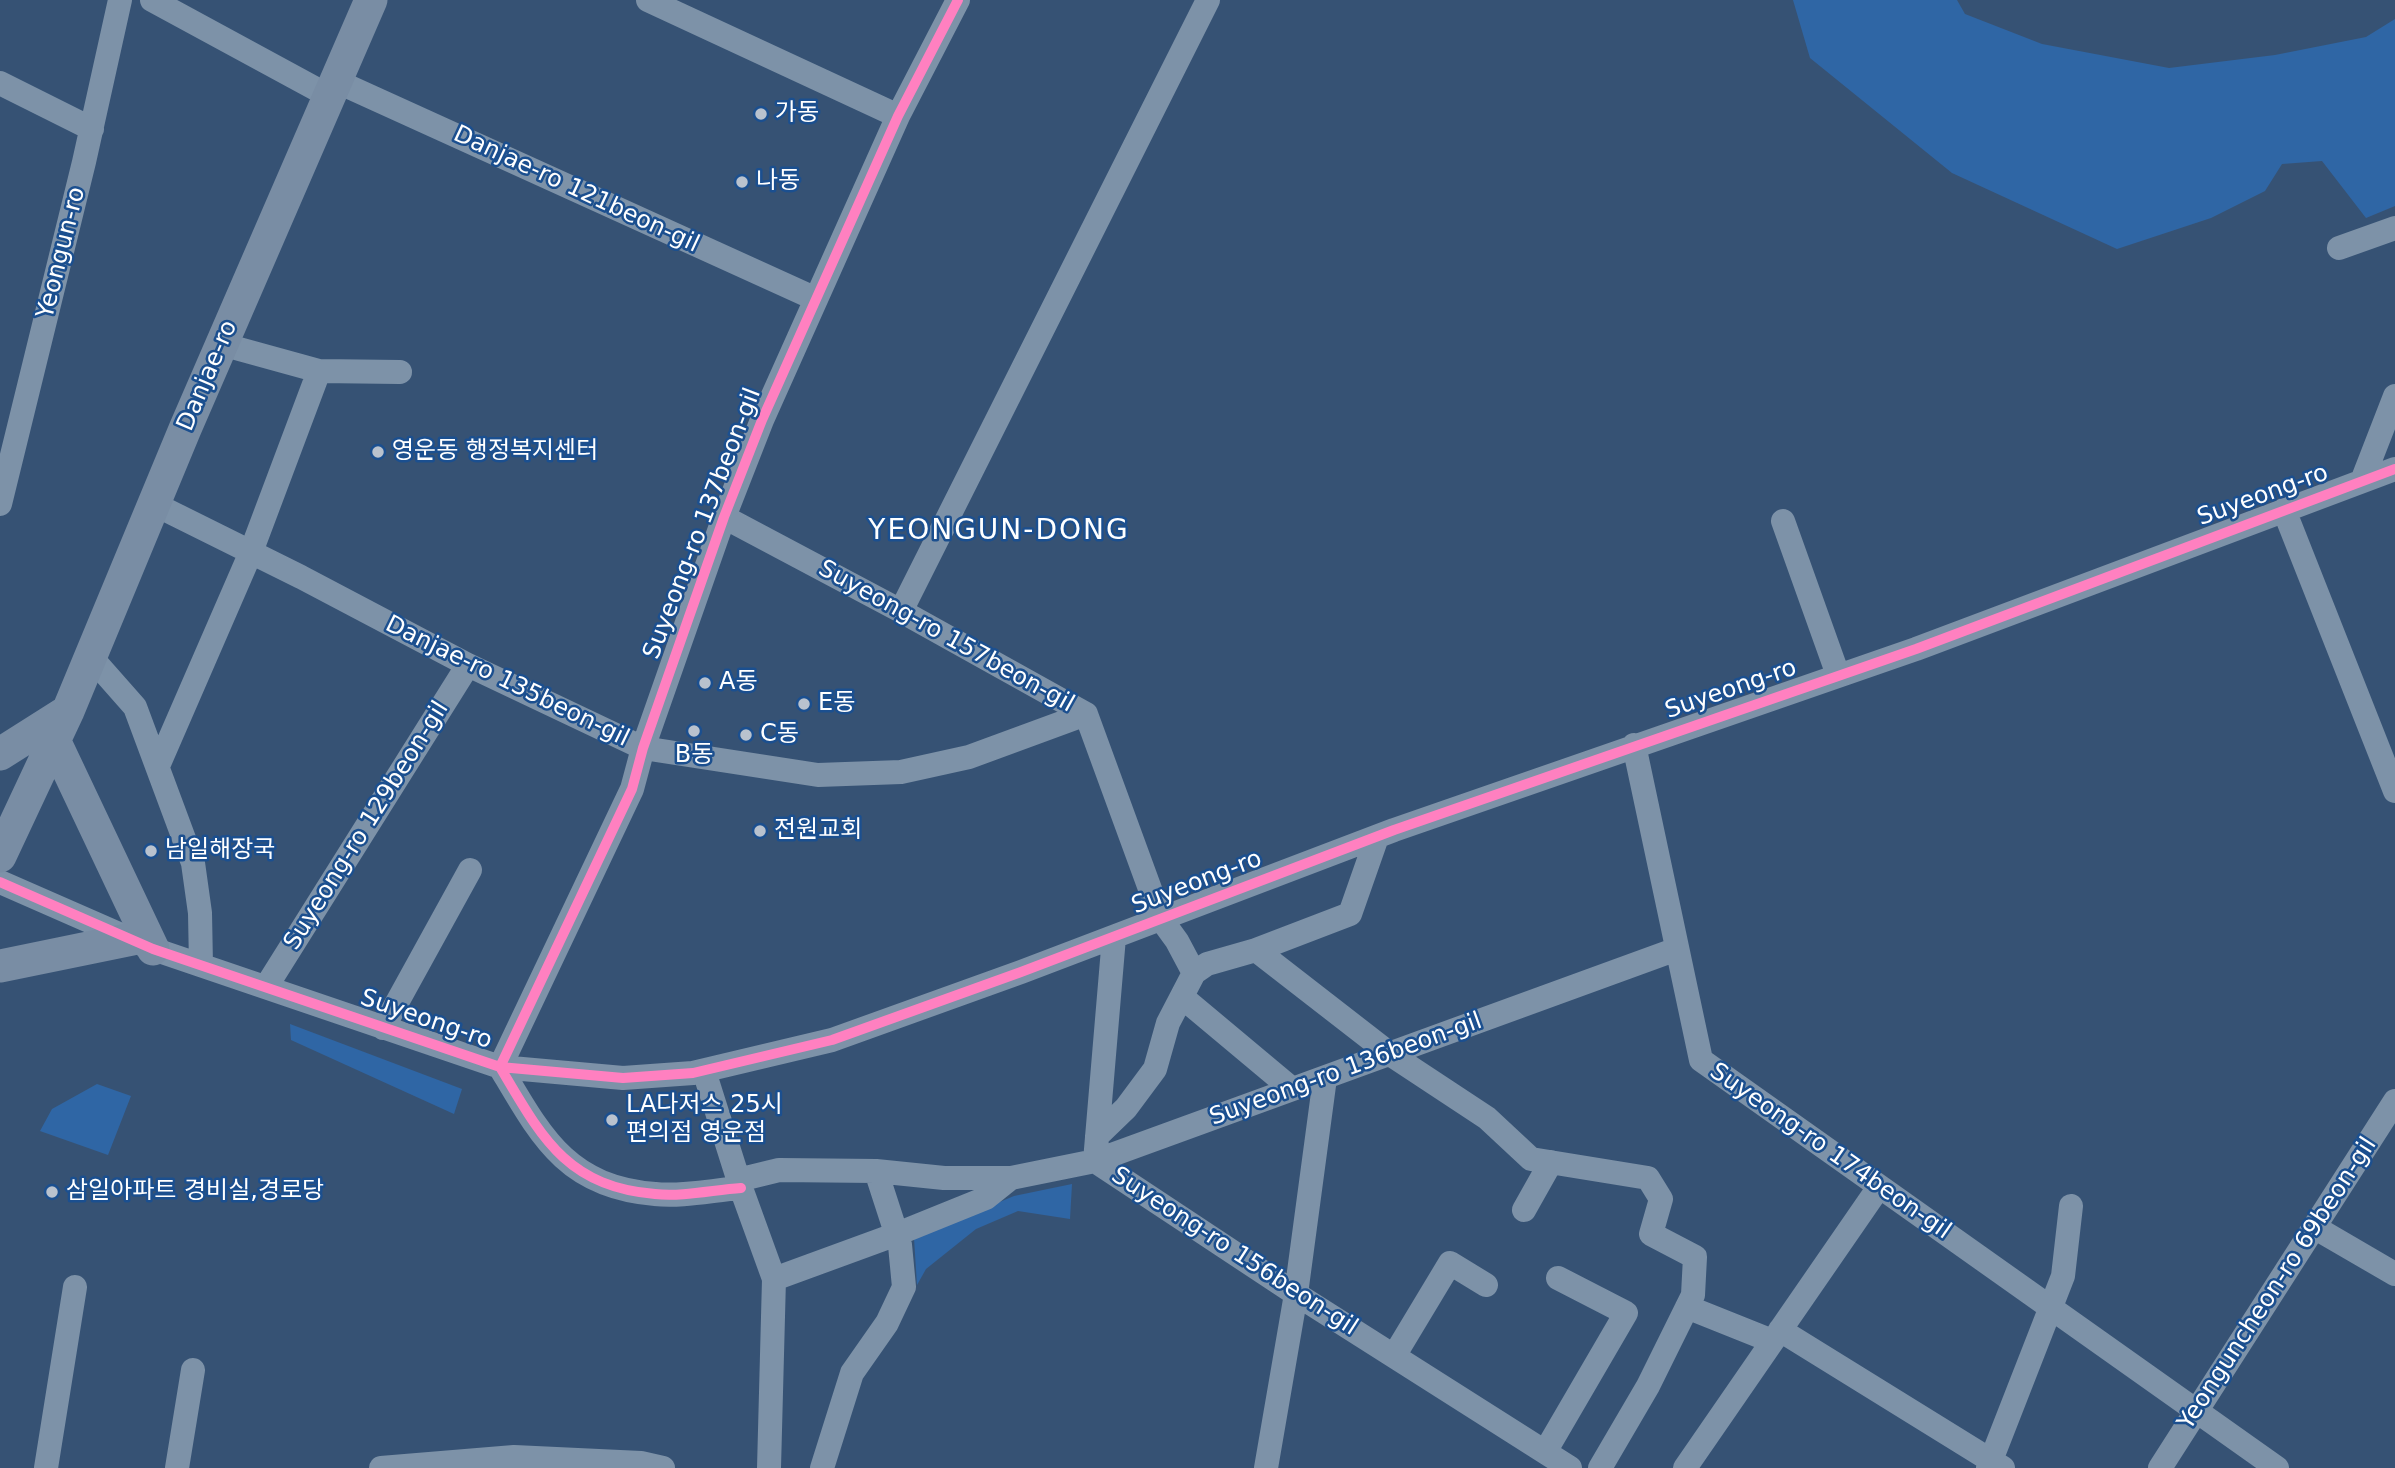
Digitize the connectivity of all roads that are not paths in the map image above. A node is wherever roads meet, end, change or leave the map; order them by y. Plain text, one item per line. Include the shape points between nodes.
1 (120, 0) edge
2 (152, 0) edge
3 (371, 0) edge
4 (648, 0) edge
5 (958, 0) edge
6 (1208, 0) edge
7 (0, 83) edge
8 (332, 88) junction
9 (898, 117) junction
10 (92, 129) junction
11 (2395, 228) edge
12 (2339, 248) dead end
13 (817, 299) junction
14 (221, 344) junction
15 (319, 371) junction
16 (400, 372) dead end
17 (2395, 396) edge
18 (8, 440) edge
19 (2395, 469) edge
20 (2362, 481) junction
21 (0, 504) edge
22 (154, 504) junction
23 (2284, 510) junction
24 (724, 517) junction
25 (1783, 521) dead end
26 (251, 552) junction
27 (901, 611) junction
28 (90, 656) junction
29 (468, 665) junction
30 (1838, 676) junction
31 (1086, 714) junction
32 (61, 725) junction
33 (1634, 745) junction
34 (643, 748) junction
35 (0, 754) edge
36 (158, 766) junction
37 (2395, 791) edge
38 (1377, 837) junction
39 (0, 856) edge
40 (470, 870) dead end
41 (0, 882) edge
42 (1161, 919) junction
43 (1114, 937) junction
44 (143, 944) junction
45 (1677, 949) junction
46 (1256, 950) junction
47 (201, 965) junction
48 (0, 966) edge
49 (1194, 973) junction
50 (266, 987) junction
51 (1182, 997) junction
52 (383, 1028) junction
53 (1390, 1054) junction
54 (500, 1067) junction
55 (704, 1071) junction
56 (1325, 1078) junction
57 (1292, 1090) junction
58 (2395, 1101) edge
59 (1097, 1136) junction
60 (1095, 1161) junction
61 (1551, 1162) junction
62 (876, 1171) junction
63 (1011, 1178) junction
64 (740, 1184) junction
65 (1879, 1187) junction
66 (2071, 1206) dead end
67 (1524, 1210) dead end
68 (2314, 1227) junction
69 (897, 1234) junction
70 (2395, 1274) edge
71 (1558, 1278) dead end
72 (774, 1279) junction
73 (1486, 1285) dead end
74 (75, 1287) dead end
75 (1296, 1294) junction
76 (1687, 1307) junction
77 (2051, 1309) junction
78 (1776, 1336) junction
79 (1394, 1356) junction
80 (193, 1370) dead end
81 (2196, 1412) junction
82 (1545, 1452) junction
83 (1994, 1465) edge
84 (46, 1468) edge
85 (177, 1468) edge
86 (381, 1468) edge
87 (663, 1468) edge
88 (769, 1468) edge
89 (822, 1468) edge
90 (1266, 1468) edge
91 (1570, 1468) edge
92 (1600, 1468) edge
93 (1685, 1468) edge
94 (2161, 1468) edge
95 (2277, 1468) edge

1 - 10 street, Yeongun-ro
2 - 8 street
3 - 8 street, Danjae-ro
4 - 9 street
5 - 9 street, Suyeong-ro 137beon-gil
6 - 27 street
7 - 10 street
8 - 13 street, Danjae-ro 121beon-gil
8 - 14 street, Danjae-ro
9 - 13 street, Suyeong-ro 137beon-gil
10 - 18 street, Yeongun-ro
11 - 12 street
13 - 24 street, Suyeong-ro 137beon-gil
14 - 15 street
14 - 22 street, Danjae-ro
15 - 16 street
15 - 26 street
17 - 20 street, Suyeong-ro
18 - 21 street, Yeongun-ro
19 - 20 street, Suyeong-ro
20 - 23 street, Suyeong-ro
22 - 26 street, Danjae-ro 135beon-gil
22 - 28 street, Danjae-ro
23 - 30 street, Suyeong-ro
23 - 37 street
24 - 27 street, Suyeong-ro 157beon-gil
24 - 34 street, Suyeong-ro 137beon-gil
25 - 30 street
26 - 29 street, Danjae-ro 135beon-gil
26 - 36 street
27 - 31 street, Suyeong-ro 157beon-gil
28 - 32 street, Danjae-ro
28 - 36 street via 135,707
29 - 34 street, Danjae-ro 135beon-gil
29 - 50 street, Suyeong-ro 129beon-gil
30 - 33 street, Suyeong-ro
31 - 34 street, Danjae-ro 135beon-gil via 969,757 901,772 818,775
31 - 42 street, Suyeong-ro 157beon-gil
32 - 35 street
32 - 39 street, Danjae-ro
32 - 44 street
33 - 38 street, Suyeong-ro
33 - 45 street, Suyeong-ro 174beon-gil
34 - 54 street, Suyeong-ro 137beon-gil via 632,789
36 - 47 street via 194,863
38 - 42 street, Suyeong-ro
38 - 46 street via 1350,914
40 - 52 street, Suyeong-ro
41 - 44 street, Suyeong-ro
42 - 43 street, Suyeong-ro
42 - 49 street, Suyeong-ro 157beon-gil
43 - 55 street, Suyeong-ro via 832,1040
43 - 59 street, Suyeong-ro 156beon-gil
44 - 47 street, Suyeong-ro
44 - 48 street
45 - 53 street, Suyeong-ro 136beon-gil
45 - 65 street, Suyeong-ro 174beon-gil via 1700,1060
46 - 49 street via 1206,964
46 - 53 street
47 - 50 street, Suyeong-ro
49 - 51 street, Suyeong-ro 156beon-gil
50 - 52 street, Suyeong-ro
51 - 57 street
51 - 59 street, Suyeong-ro 156beon-gil via 1168,1023 1155,1069 1126,1108
52 - 54 street, Suyeong-ro
53 - 56 street, Suyeong-ro 136beon-gil
53 - 61 street via 1487,1118 1531,1159
54 - 55 street, Suyeong-ro via 623,1078
54 - 64 street, Suyeong-ro 136beon-gil via 533,1122 560,1155 587,1177 656,1195
55 - 64 street
56 - 57 street, Suyeong-ro 136beon-gil
56 - 75 street
57 - 60 street, Suyeong-ro 136beon-gil
58 - 68 street, Yeonguncheon-ro 69beon-gil
59 - 60 street, Suyeong-ro 156beon-gil
60 - 63 street, Suyeong-ro 136beon-gil
60 - 75 street, Suyeong-ro 156beon-gil
61 - 67 street
61 - 76 street via 1648,1178 1661,1199 1651,1234 1695,1257 1693,1294
62 - 63 street, Suyeong-ro 136beon-gil
62 - 64 street, Suyeong-ro 136beon-gil via 779,1170
62 - 69 street
63 - 69 street, Suyeong-ro 136beon-gil via 986,1198
64 - 72 street
65 - 77 street, Suyeong-ro 174beon-gil
65 - 78 street
66 - 77 street via 2063,1276
68 - 70 street
68 - 81 street, Yeonguncheon-ro 69beon-gil
69 - 72 street, Suyeong-ro 136beon-gil
69 - 89 street via 904,1287 887,1323 852,1373
71 - 82 street via 1626,1313
72 - 88 street
73 - 79 street via 1450,1263
74 - 84 street
75 - 79 street, Suyeong-ro 156beon-gil
75 - 90 street
76 - 78 street
76 - 92 street
77 - 81 street, Suyeong-ro 174beon-gil
77 - 83 street
78 - 83 street
78 - 93 street
79 - 82 street, Suyeong-ro 156beon-gil
80 - 85 street
81 - 94 street, Yeonguncheon-ro 69beon-gil
81 - 95 street, Suyeong-ro 174beon-gil
82 - 91 street, Suyeong-ro 156beon-gil
86 - 87 street via 514,1457 640,1462

